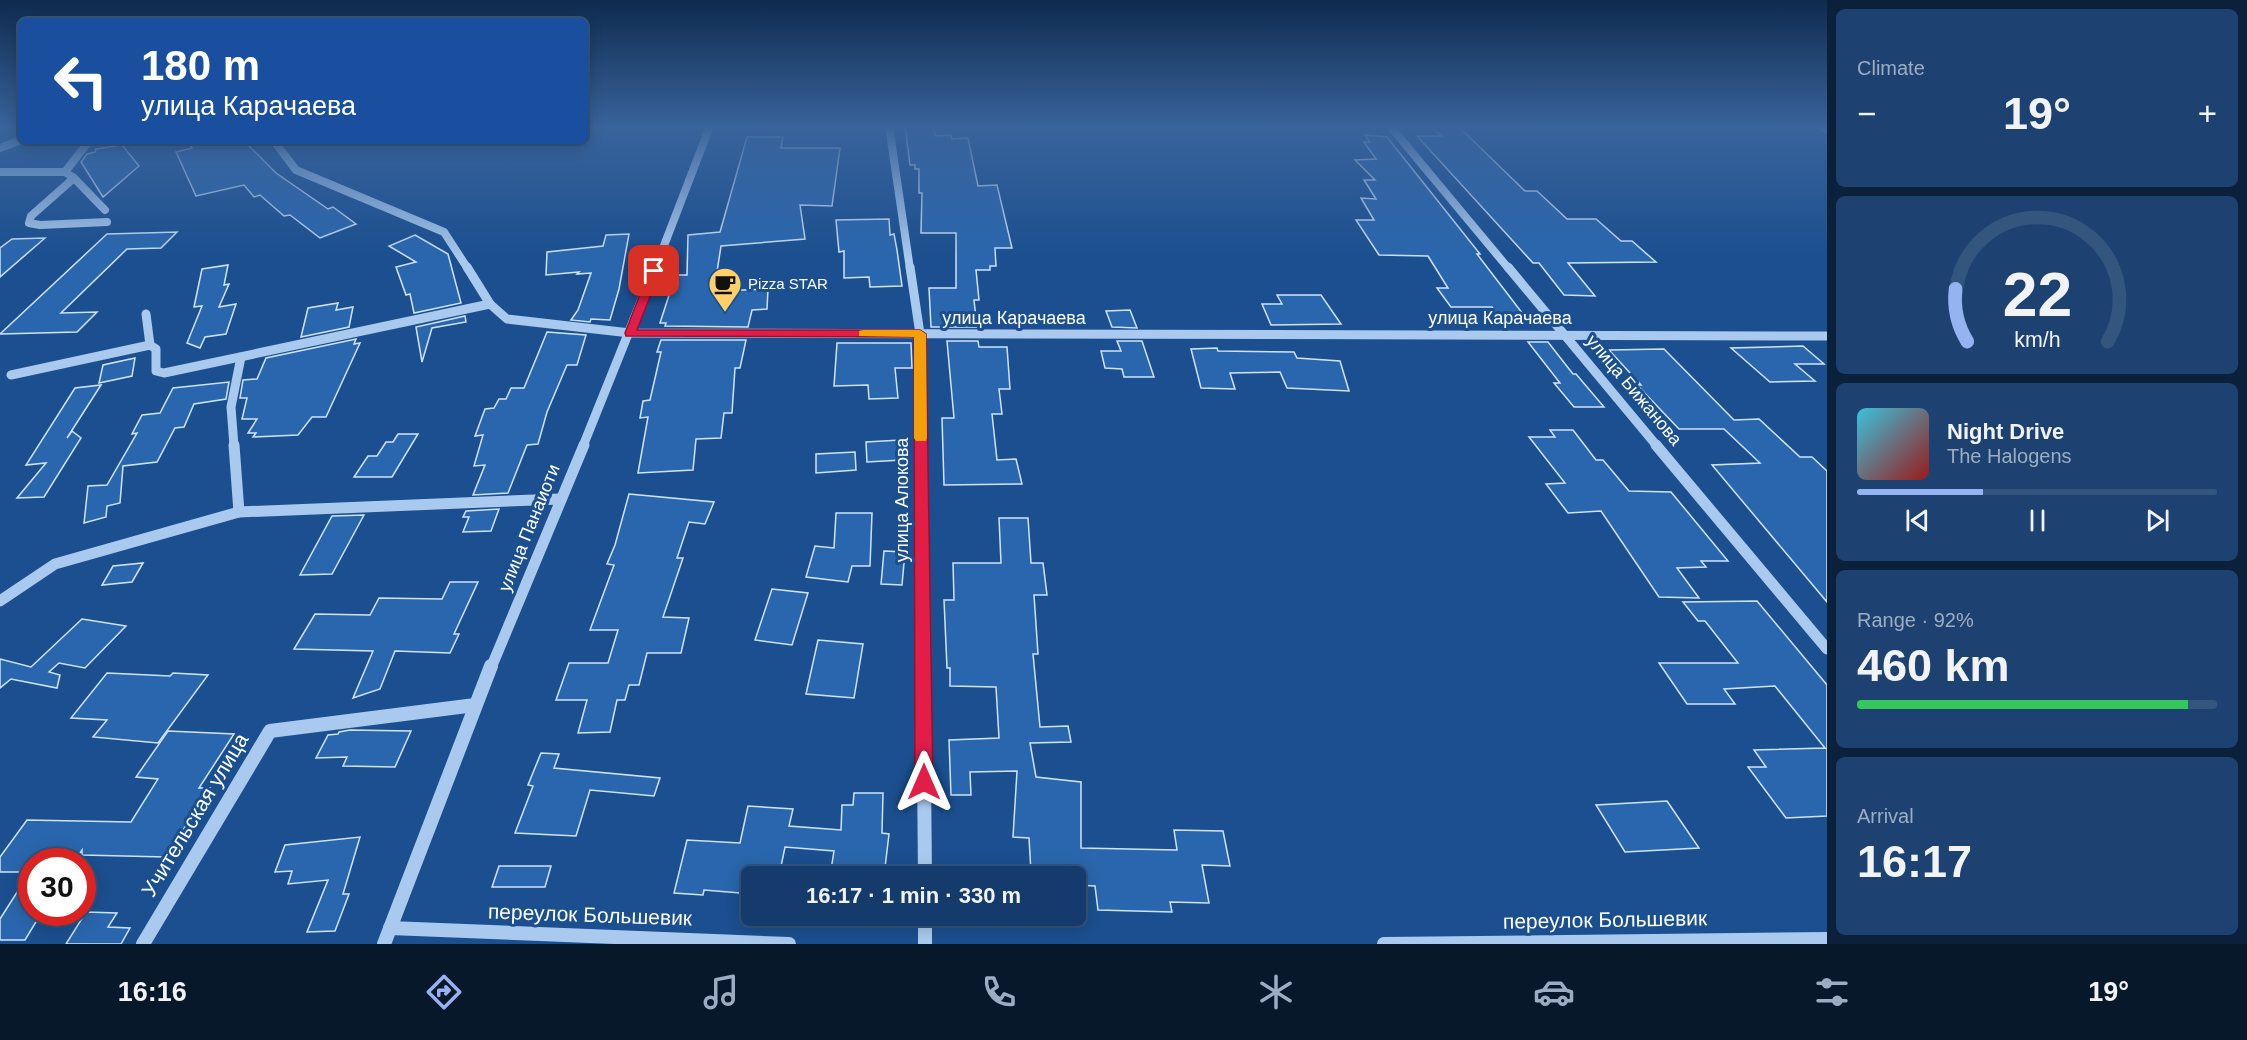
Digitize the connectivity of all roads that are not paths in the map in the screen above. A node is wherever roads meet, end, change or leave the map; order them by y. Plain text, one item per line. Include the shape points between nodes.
1 (296, 170) edge
2 (693, 170) edge
3 (896, 170) edge
4 (1427, 170) edge
5 (0, 172) edge
6 (65, 172) joint
7 (74, 178) junction
8 (105, 210) dead end
9 (107, 222) dead end
10 (490, 304) junction
11 (146, 314) dead end
12 (630, 333) junction
13 (920, 334) junction
14 (1566, 335) junction
15 (1827, 336) edge
16 (150, 345) junction
17 (241, 357) junction
18 (11, 375) dead end
19 (560, 499) junction
20 (239, 512) junction
21 (0, 601) edge
22 (1827, 649) edge
23 (475, 705) junction
24 (925, 866) edge
25 (925, 926) edge
26 (390, 928) junction
27 (1827, 939) edge
28 (142, 944) edge
29 (384, 944) edge
30 (789, 944) edge
31 (925, 944) edge
32 (1384, 944) edge

1 - 10 street, улица Карачаева via 444,232
2 - 12 street, улица Панаиоти
3 - 13 street, улица Алокова
4 - 14 street, улица Бижанова
5 - 6 street
6 - 7 street
7 - 8 street
7 - 9 street via 31,216 29,223
10 - 12 street, улица Карачаева via 507,319
10 - 17 street
11 - 16 street
12 - 13 street, улица Карачаева
12 - 19 street, улица Панаиоти
13 - 14 street, улица Карачаева
13 - 24 street, улица Алокова
14 - 15 street, улица Карачаева
14 - 22 street, улица Бижанова
16 - 17 street via 156,349 156,370 164,373
16 - 18 street
17 - 20 street via 231,407
19 - 20 street
19 - 23 street, улица Панаиоти
20 - 21 street via 55,564
23 - 26 street, улица Панаиоти
23 - 28 street, Учительская улица via 270,731
25 - 31 street
26 - 29 street, улица Панаиоти
26 - 30 street, переулок Большевик
27 - 32 street, переулок Большевик

